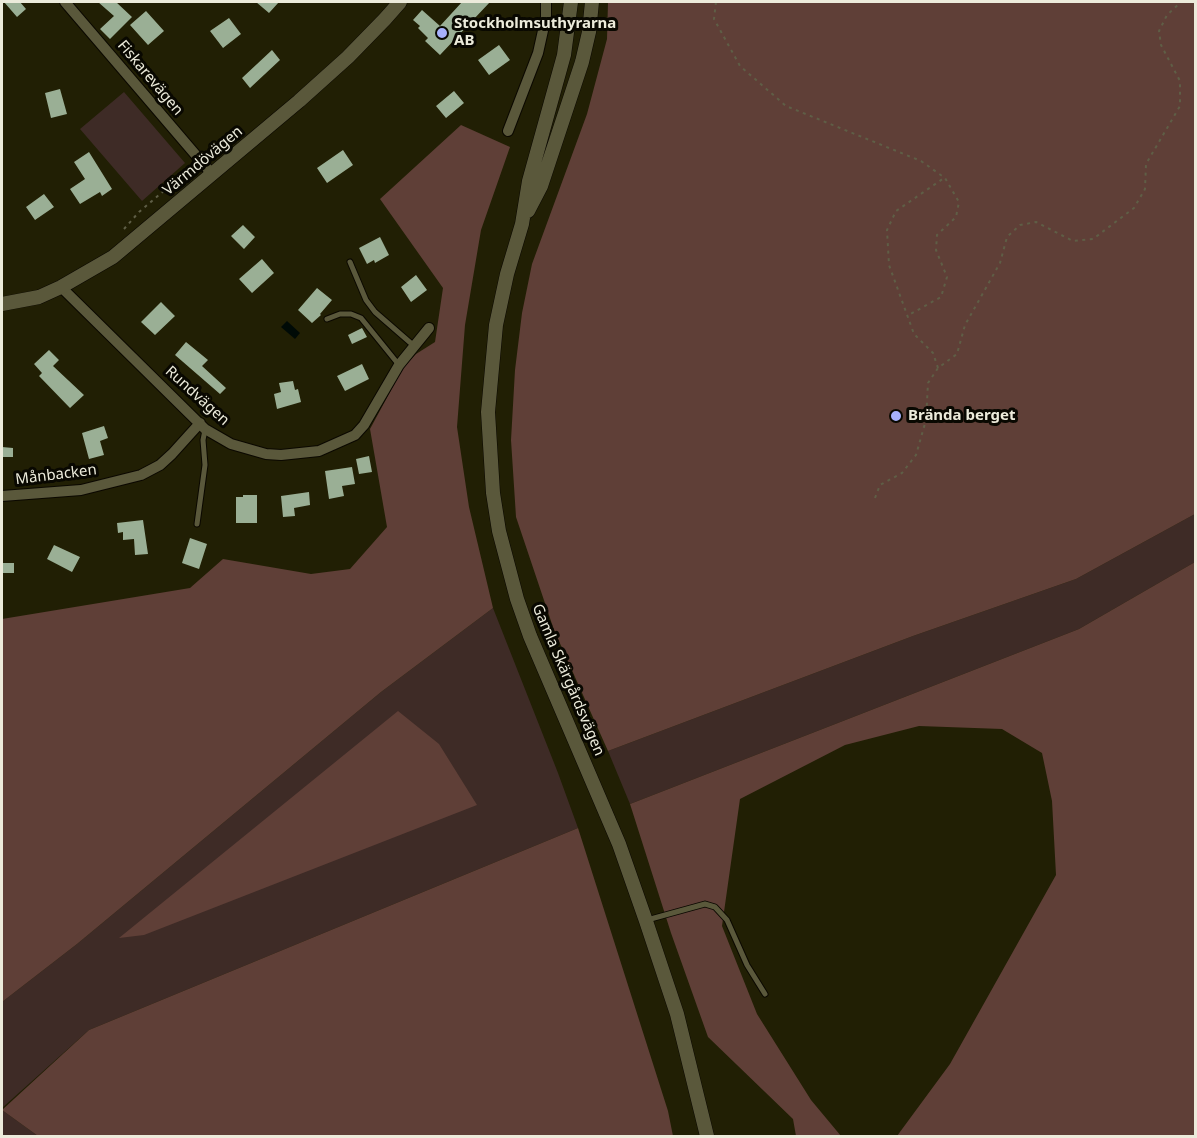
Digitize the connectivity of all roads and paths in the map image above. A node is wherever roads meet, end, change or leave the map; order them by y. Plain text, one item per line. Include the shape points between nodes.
1 (65, 2) edge
2 (400, 2) edge
3 (546, 2) edge
4 (571, 2) edge
5 (592, 2) edge
6 (717, 2) edge
7 (1181, 2) edge
8 (508, 131) dead end
9 (212, 174) junction
10 (945, 178) junction
11 (522, 224) junction
12 (350, 262) dead end
13 (61, 287) junction
14 (2, 304) edge
15 (907, 316) junction
16 (327, 320) dead end
17 (429, 328) dead end
18 (414, 345) junction
19 (399, 365) junction
20 (938, 368) junction
21 (202, 426) junction
22 (2, 496) edge
23 (875, 498) dead end
24 (197, 524) dead end
25 (646, 921) junction
26 (765, 994) dead end
27 (707, 1137) edge

1 - 9 street, Fiskarevägen
2 - 9 main road, Värmdövägen via 348,57
3 - 8 street via 538,53
4 - 11 main road, Gamla Skärgårdsvägen via 564,55 529,181
5 - 11 main road, Gamla Skärgårdsvägen via 589,32 569,106 541,186
6 - 10 path via 714,19 740,66 786,106 921,161
7 - 20 path via 1167,15 1159,31 1161,45 1180,81 1180,106 1146,164 1145,189 1134,208 1093,239 1073,241 1036,222 1020,225 1007,237 1000,263 964,325 957,354
9 - 13 main road, Värmdövägen via 113,257
10 - 15 path via 896,211 887,230 889,265
10 - 15 path via 959,202 956,217 937,235 936,250 948,277 940,297
11 - 25 main road, Gamla Skärgårdsvägen via 498,315 491,368 489,447 499,531 530,636 619,844
12 - 18 lane via 375,312
13 - 14 main road, Värmdövägen via 39,297
13 - 21 street, Rundvägen
15 - 20 path via 914,334 933,353
16 - 19 lane via 340,314 361,318
17 - 18 street, Rundvägen
18 - 19 street, Rundvägen
19 - 21 street, Rundvägen via 364,425 341,443 319,451 255,453
20 - 23 path via 928,383 926,420 916,455 902,473 880,485
21 - 22 street, Månbacken via 160,465 141,475 81,490
21 - 24 lane via 204,476
25 - 26 lane via 705,904 715,907 727,920
25 - 27 main road, Gamla Skärgårdsvägen via 677,1014

